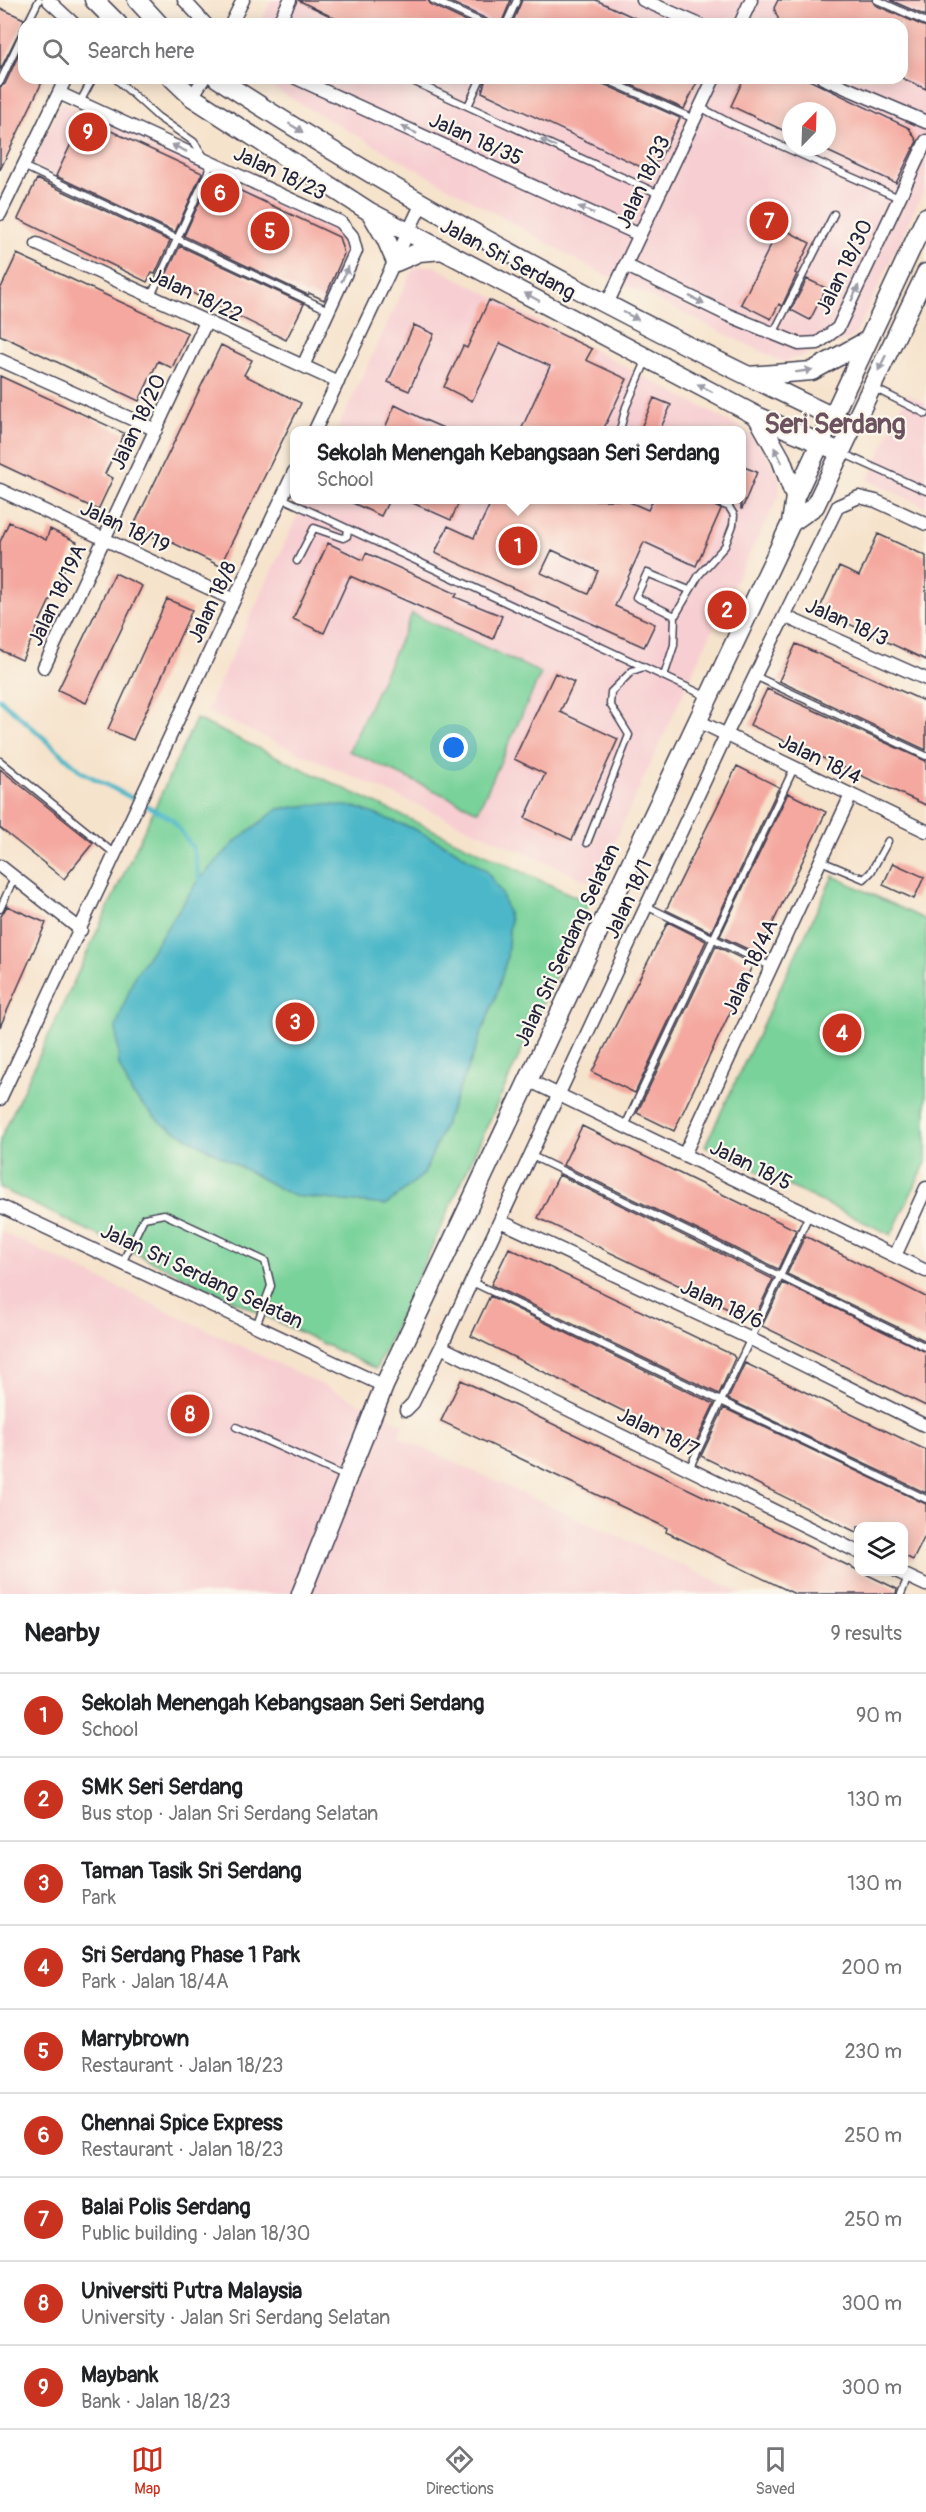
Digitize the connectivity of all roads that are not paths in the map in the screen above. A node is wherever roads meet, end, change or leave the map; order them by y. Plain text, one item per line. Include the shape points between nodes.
1 (39, 0) edge
2 (48, 0) edge
3 (94, 0) edge
4 (137, 0) edge
5 (184, 0) edge
6 (243, 0) edge
7 (290, 0) edge
8 (433, 0) edge
9 (517, 0) edge
10 (642, 0) edge
11 (751, 0) edge
12 (877, 0) edge
13 (30, 18) edge
14 (68, 18) edge
15 (112, 18) edge
16 (154, 18) edge
17 (200, 18) edge
18 (234, 18) edge
19 (285, 18) edge
20 (472, 18) edge
21 (509, 18) edge
22 (684, 18) edge
23 (743, 18) edge
24 (926, 22) edge
25 (18, 44) edge
26 (0, 82) edge
27 (63, 84) edge
28 (90, 84) edge
29 (122, 84) edge
30 (178, 84) edge
31 (200, 84) edge
32 (226, 84) edge
33 (241, 84) edge
34 (309, 84) edge
35 (419, 84) edge
36 (478, 84) edge
37 (616, 84) edge
38 (711, 84) edge
39 (837, 84) edge
40 (59, 93) junction
41 (192, 97) junction
42 (247, 98) junction
43 (80, 103) junction
44 (468, 106) junction
45 (700, 107) junction
46 (694, 119) junction
47 (926, 122) edge
48 (926, 141) edge
49 (210, 162) junction
50 (23, 166) junction
51 (659, 194) junction
52 (899, 198) junction
53 (421, 205) junction
54 (370, 212) junction
55 (0, 214) edge
56 (834, 214) dead end
57 (926, 217) edge
58 (409, 232) junction
59 (640, 235) junction
60 (178, 239) junction
61 (37, 244) dead end
62 (442, 250) junction
63 (396, 262) junction
64 (625, 265) junction
65 (926, 273) edge
66 (151, 296) junction
67 (607, 304) junction
68 (328, 310) junction
69 (206, 322) junction
70 (772, 335) junction
71 (868, 340) junction
72 (647, 358) junction
73 (0, 360) edge
74 (303, 366) junction
75 (746, 376) junction
76 (338, 382) junction
77 (870, 387) junction
78 (926, 414) edge
79 (756, 416) junction
80 (833, 417) junction
81 (317, 426) edge
82 (621, 426) edge
83 (852, 426) junction
84 (156, 430) junction
85 (820, 444) junction
86 (840, 452) junction
87 (290, 481) edge
88 (0, 490) edge
89 (926, 490) edge
90 (795, 497) junction
91 (282, 498) junction
92 (290, 502) edge
93 (295, 504) edge
94 (722, 504) edge
95 (791, 523) junction
96 (926, 524) edge
97 (348, 529) junction
98 (105, 538) junction
99 (297, 561) dead end
100 (689, 590) junction
101 (234, 600) junction
102 (675, 615) junction
103 (784, 616) junction
104 (644, 667) junction
105 (44, 668) dead end
106 (664, 676) junction
107 (755, 676) junction
108 (926, 679) edge
109 (709, 697) junction
110 (698, 721) junction
111 (726, 735) junction
112 (926, 756) edge
113 (0, 761) edge
114 (794, 768) junction
115 (851, 795) junction
116 (926, 831) edge
117 (888, 841) dead end
118 (587, 843) dead end
119 (116, 855) junction
120 (821, 861) junction
121 (0, 866) edge
122 (15, 877) junction
123 (646, 906) junction
124 (0, 909) edge
125 (81, 930) junction
126 (714, 939) junction
127 (772, 967) junction
128 (528, 1080) junction
129 (559, 1095) junction
130 (0, 1099) edge
131 (625, 1126) junction
132 (530, 1155) junction
133 (684, 1155) junction
134 (926, 1188) edge
135 (0, 1206) edge
136 (809, 1215) junction
137 (500, 1221) junction
138 (895, 1256) junction
139 (122, 1263) junction
140 (926, 1271) edge
141 (780, 1276) junction
142 (471, 1282) junction
143 (256, 1326) junction
144 (751, 1339) junction
145 (441, 1347) junction
146 (926, 1347) edge
147 (384, 1386) junction
148 (721, 1403) junction
149 (406, 1410) dead end
150 (926, 1426) edge
151 (236, 1427) dead end
152 (690, 1469) junction
153 (348, 1478) junction
154 (926, 1499) edge
155 (854, 1550) edge
156 (903, 1576) edge
157 (907, 1576) edge
158 (926, 1585) edge
159 (301, 1594) edge
160 (901, 1594) edge

1 - 13 lane
2 - 14 street
3 - 15 street
4 - 16 street
5 - 17 street
6 - 18 street
7 - 19 street
8 - 20 lane
9 - 21 lane
10 - 22 street
11 - 23 street
12 - 24 lane
25 - 26 lane
27 - 40 street
28 - 43 lane
29 - 49 lane via 158,117 194,142
30 - 41 street, Jalan Sri Serdang
31 - 41 street
32 - 42 street, Jalan Sri Serdang
33 - 42 street
59 -> 34 street, Jalan 18/35
35 - 44 lane
36 - 44 lane
37 - 46 lane
38 - 45 street, Jalan 18/33
39 - 47 street
40 - 43 street, Jalan 18/23
40 - 50 street
41 - 54 street, Jalan Sri Serdang
42 -> 53 street, Jalan Sri Serdang
49 -> 43 street, Jalan 18/23
51 -> 44 lane
45 - 46 street, Jalan 18/33
45 - 52 lane
46 - 51 street, Jalan 18/33
48 - 52 street, Jalan 18/30
49 - 60 lane
68 -> 49 street, Jalan 18/23 via 356,251 352,236 340,222
50 - 55 street
50 - 60 lane
51 - 59 street, Jalan 18/33
70 -> 52 street, Jalan 18/30 via 799,344 818,343 838,328
53 - 58 street
53 - 67 street, Jalan Sri Serdang
54 - 58 street, Jalan Sri Serdang
54 - 63 street
56 - 70 lane
57 - 71 street, Jalan Sri Serdang Selatan
58 - 62 street, Jalan Sri Serdang
58 - 63 street
59 - 64 street, Jalan 18/33
60 - 66 lane
60 - 68 lane
61 - 66 street, Jalan 18/22
62 - 63 street via 418,252
72 -> 62 street, Jalan Sri Serdang
63 - 76 street
64 - 67 street, Jalan 18/33
64 -> 70 street, Jalan 18/30
65 -> 77 street, Jalan Sri Serdang Selatan
66 - 69 street, Jalan 18/22
67 -> 75 street, Jalan Sri Serdang
68 - 74 street, Jalan 18/23
69 - 74 street, Jalan 18/22
69 - 84 street, Jalan 18/20
75 -> 71 street via 812,371
71 - 80 street, Jalan Sri Serdang Selatan
79 -> 72 street, Jalan Sri Serdang
72 - 82 lane
73 - 84 street
74 - 76 street, Jalan 18/22
75 - 80 street, Jalan Sri Serdang
76 - 81 street
77 - 78 lane
77 - 83 street, Jalan Sri Serdang Selatan
79 - 85 street, Jalan Sri Serdang
90 -> 79 street via 781,459
80 - 83 street, Jalan Sri Serdang
80 - 85 street, Jalan Sri Serdang Selatan
83 - 86 street, Jalan Sri Serdang Selatan
84 - 98 street, Jalan 18/20
85 - 86 street, Jalan Sri Serdang
85 - 90 street, Jalan Sri Serdang Selatan
86 - 89 lane
86 - 95 street, Jalan Sri Serdang Selatan via 814,506
87 - 91 street, Jalan 18/8
88 - 98 street, Jalan 18/19
90 - 95 street, Jalan Sri Serdang Selatan
91 - 92 lane
91 - 101 street, Jalan 18/8
93 - 97 lane
94 - 100 lane via 734,515 726,546
95 - 109 street, Jalan Sri Serdang Selatan
96 - 103 street, Jalan 18/1 via 859,497 838,506
97 - 99 lane via 343,538 314,528
97 - 104 lane
98 - 101 street, Jalan 18/19
98 - 105 street, Jalan 18/19A
100 - 102 lane
100 - 102 lane via 647,573 636,597
101 - 119 street, Jalan 18/8
102 - 106 lane via 674,645
103 - 107 street, Jalan 18/1
103 - 108 street, Jalan 18/3
104 - 106 lane
104 - 118 lane via 632,671 611,692 610,704 629,735
106 - 109 lane
107 - 111 street, Jalan 18/1
107 - 112 lane
109 - 110 street, Jalan Sri Serdang Selatan
110 - 111 street, Jalan 18/4
110 - 128 street, Jalan Sri Serdang Selatan
111 - 114 street, Jalan 18/4
111 - 123 street, Jalan 18/1
113 - 119 lane
114 - 115 street, Jalan 18/4
114 - 126 lane
115 - 116 street, Jalan 18/4
115 - 120 street, Jalan 18/4A
117 - 120 lane via 872,872 864,879
119 - 125 street, Jalan 18/8
120 - 127 street, Jalan 18/4A
121 - 122 street
122 - 124 lane
122 - 125 street
123 - 126 lane
123 - 129 street, Jalan 18/1
125 - 130 street, Jalan 18/8
126 - 127 lane
126 - 131 lane
127 - 133 street, Jalan 18/4A
128 - 129 street, Jalan 18/5
128 - 147 street, Jalan Sri Serdang Selatan
129 - 131 street, Jalan 18/5
129 - 132 street, Jalan 18/1
131 - 133 street, Jalan 18/5
132 - 137 street, Jalan 18/1
132 - 141 lane
133 - 136 street, Jalan 18/5
134 - 138 street
135 - 139 street, Jalan Sri Serdang Selatan
136 - 138 street, Jalan 18/5
136 - 141 lane
137 - 142 street, Jalan 18/1
137 - 144 street, Jalan 18/6
138 - 140 street, Jalan 18/5
139 - 143 street, Jalan Sri Serdang Selatan
139 - 143 lane via 144,1218 164,1214 265,1261 271,1286
141 - 144 lane
141 - 146 lane
142 - 145 street, Jalan 18/1
142 - 148 lane
143 - 147 street, Jalan Sri Serdang Selatan
144 - 148 lane
144 - 150 street, Jalan 18/6
145 - 149 street, Jalan 18/1
145 - 152 street, Jalan 18/7
147 - 153 street, Jalan Sri Serdang Selatan
148 - 152 lane
148 - 154 lane
151 - 153 lane
152 - 155 street, Jalan 18/7
153 - 159 street, Jalan Sri Serdang Selatan
156 - 160 lane
157 - 158 street

